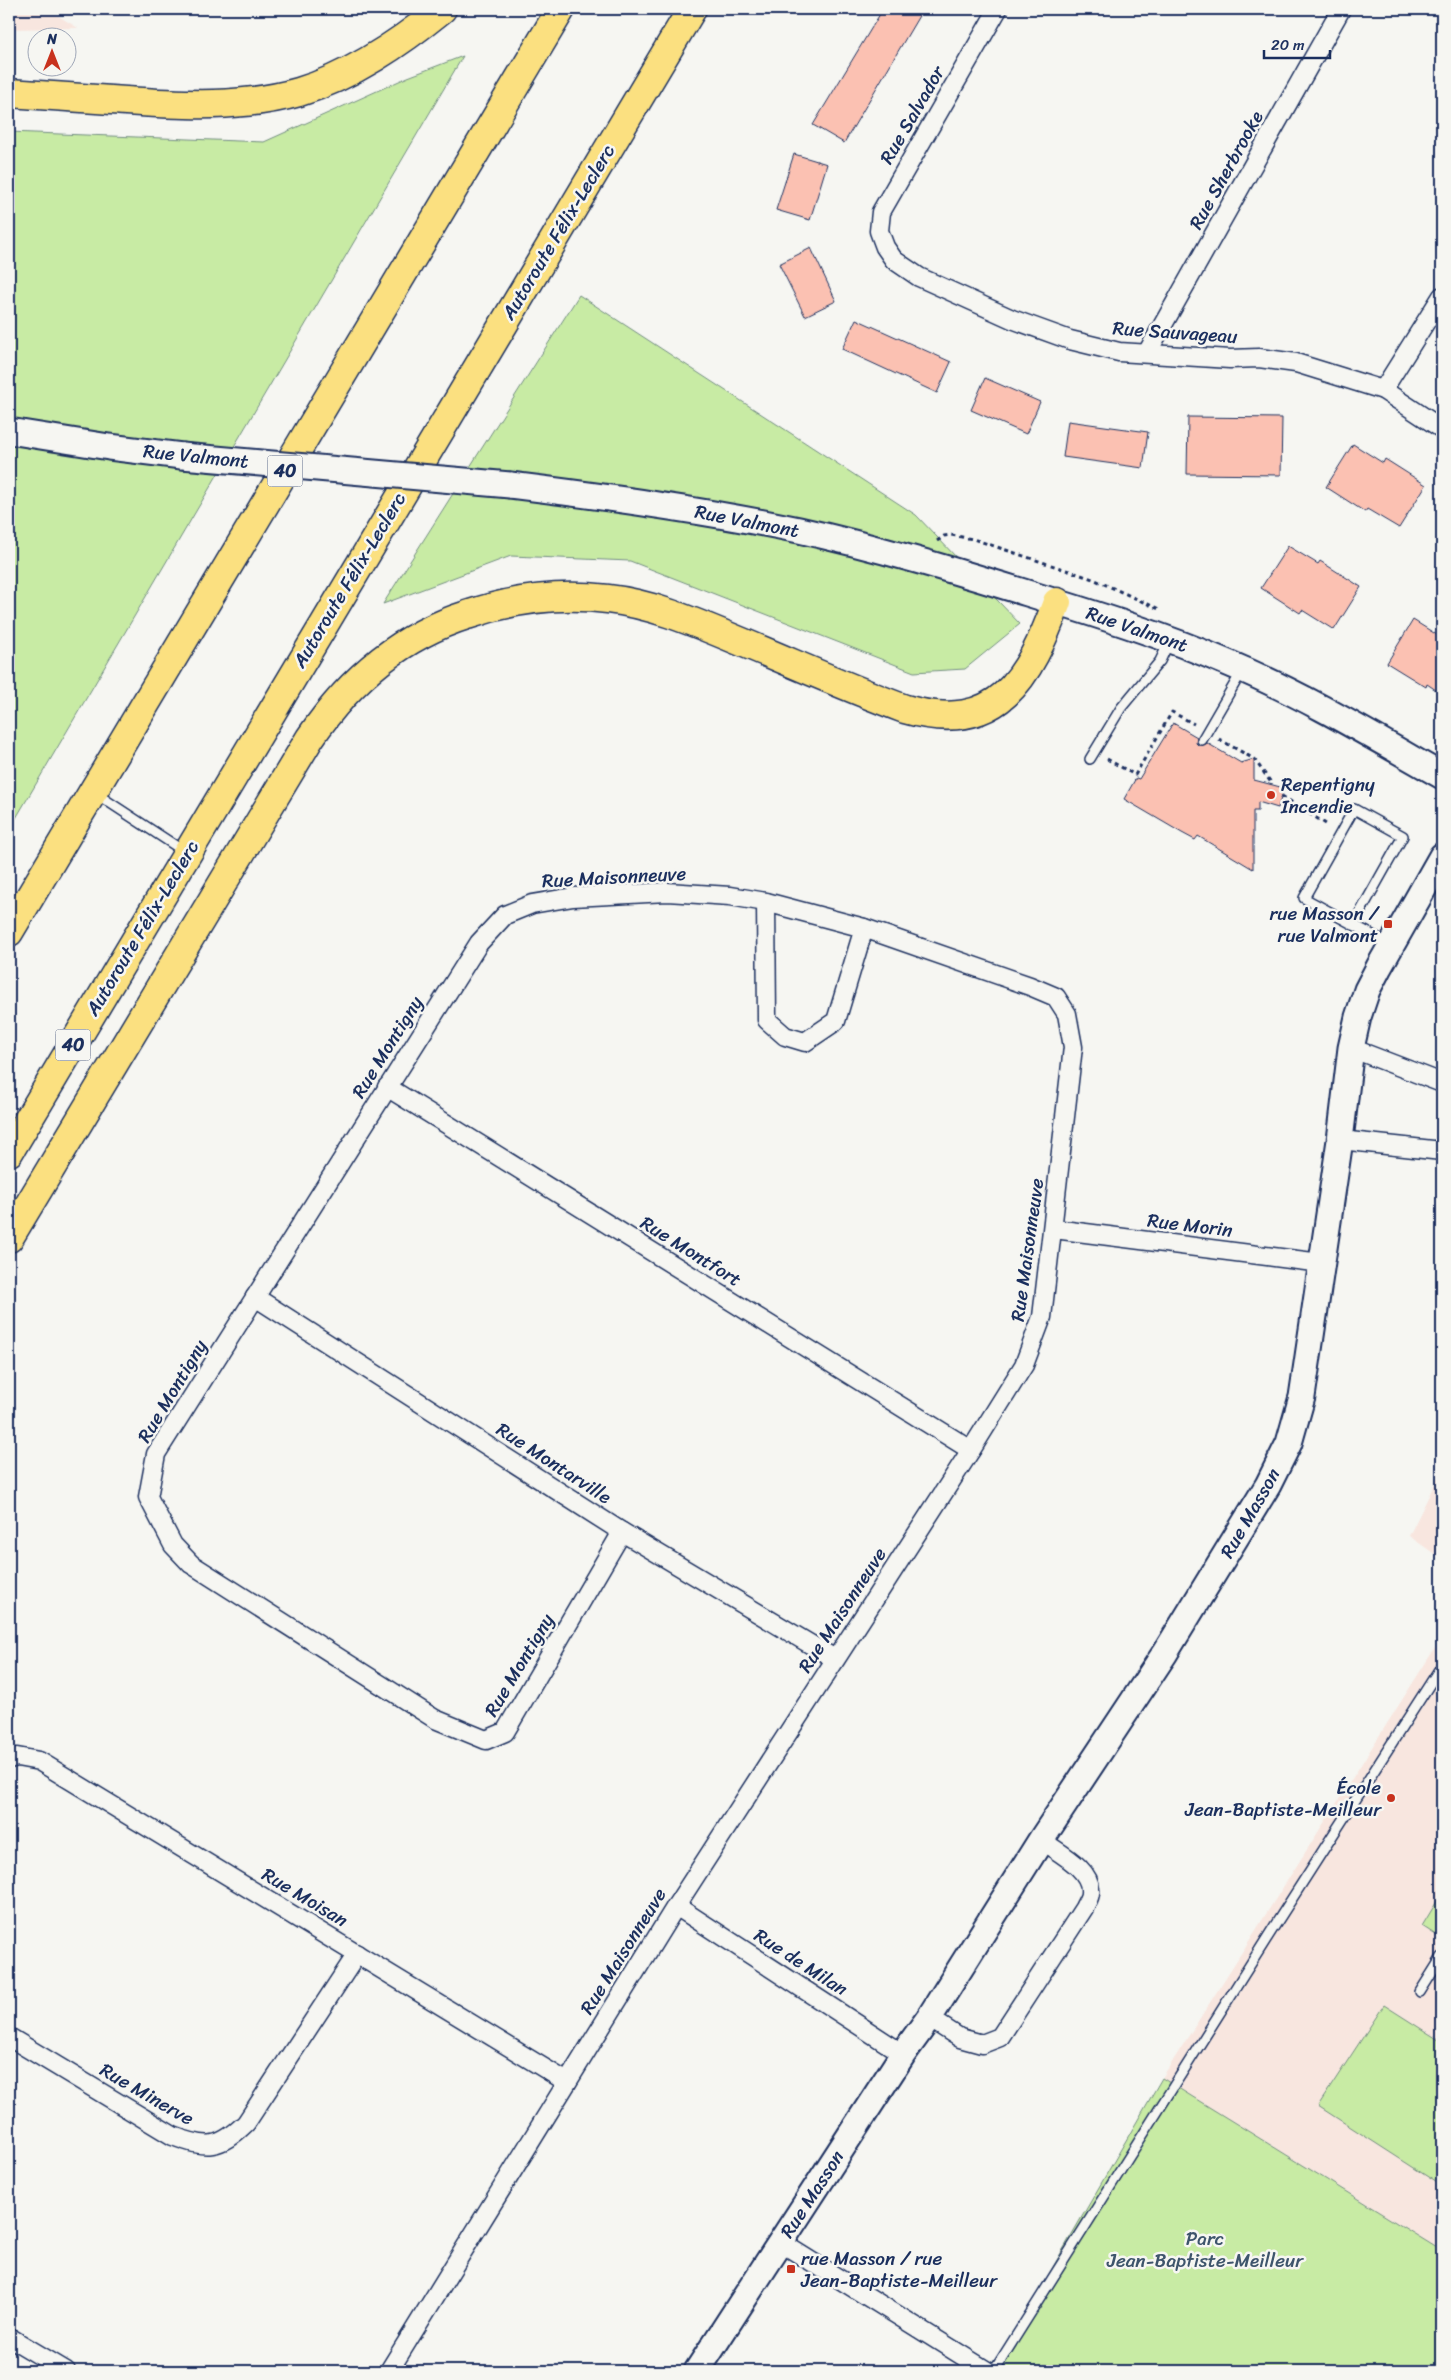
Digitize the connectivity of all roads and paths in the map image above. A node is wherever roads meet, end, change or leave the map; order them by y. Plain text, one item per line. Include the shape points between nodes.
1 (442, 9) edge
2 (561, 9) edge
3 (692, 9) edge
4 (998, 9) edge
5 (1341, 9) edge
6 (9, 94) edge
7 (885, 247) joint
8 (1442, 296) edge
9 (1147, 353) junction
10 (1383, 390) junction
11 (1442, 429) edge
12 (9, 431) edge
13 (1057, 602) junction
14 (1170, 640) junction
15 (1243, 669) junction
16 (1205, 736) junction
17 (1090, 759) dead end
18 (1120, 767) dead end
19 (1442, 776) edge
20 (1272, 784) dead end
21 (93, 792) junction
22 (1282, 796) dead end
23 (1318, 819) dead end
24 (187, 853) junction
25 (1442, 856) edge
26 (766, 902) junction
27 (1353, 925) junction
28 (864, 928) junction
29 (9, 932) edge
30 (479, 943) joint
31 (1391, 945) junction
32 (1351, 1048) junction
33 (1442, 1083) edge
34 (387, 1087) junction
35 (1340, 1140) junction
36 (1442, 1151) edge
37 (9, 1152) edge
38 (1054, 1229) junction
39 (9, 1238) edge
40 (1321, 1263) junction
41 (255, 1297) junction
42 (971, 1450) junction
43 (622, 1532) junction
44 (835, 1659) junction
45 (1442, 1665) edge
46 (13, 1758) edge
47 (1042, 1840) junction
48 (676, 1906) junction
49 (357, 1954) junction
50 (1442, 1957) edge
51 (1420, 1992) dead end
52 (929, 2018) junction
53 (9, 2037) edge
54 (903, 2054) junction
55 (567, 2082) junction
56 (780, 2242) junction
57 (9, 2337) edge
58 (66, 2371) edge
59 (389, 2371) edge
60 (698, 2371) edge
61 (987, 2371) edge
62 (994, 2371) edge

1 - 6 highway via 355,68 285,96 239,103 182,104
2 - 21 highway, 40
3 - 24 highway, Autoroute Félix-Leclerc / 40
4 - 7 street, Rue Salvador via 881,212 879,231
5 - 9 street, Rue Sherbrooke
7 - 9 street, Rue Sauvageau via 894,260 919,277 1012,319 1070,340 1119,352
8 - 10 street
9 - 10 street, Rue Sauvageau via 1259,358 1296,363
10 - 11 street, Rue Sauvageau
12 - 13 street, Rue Valmont, bridge via 182,456 510,486 651,504 798,530 939,566
13 - 14 street, Rue Valmont
13 - 39 highway via 1042,644 1020,679 991,704 956,716 928,715 905,709 674,615 610,599 561,596 517,601 460,617 416,637 379,662 351,687 310,738
14 - 15 street, Rue Valmont
14 - 17 lane via 1163,656 1121,708
15 - 16 lane
15 - 19 street, Rue Valmont via 1322,708
16 - 18 path via 1172,712 1135,775
16 - 20 path via 1254,759
21 - 24 lane
21 - 29 highway, 40
22 - 23 path
24 - 37 highway, Autoroute Félix-Leclerc / 40
25 - 31 street, Rue Masson
26 - 28 street, Rue Maisonneuve
26 - 28 street via 767,1020 785,1036 805,1042 836,1021
26 - 30 street, Rue Maisonneuve via 667,892 573,897 532,904 505,914
27 - 27 lane via 1304,898 1354,808 1403,836
27 - 31 lane
28 - 38 street, Rue Maisonneuve via 1056,997 1067,1014 1073,1047
30 - 34 street, Rue Montigny
31 - 32 street, Rue Masson via 1367,990
32 - 33 street
32 - 35 street, Rue Masson
34 - 41 street, Rue Montigny
34 - 42 street, Rue Montfort
35 - 36 street
35 - 40 street, Rue Masson
38 - 40 street, Rue Morin
38 - 42 street, Rue Maisonneuve via 1042,1318 1034,1342 1024,1365
40 - 47 street, Rue Masson via 1302,1397 1289,1442 1268,1485 1166,1653
41 - 43 street, Rue Montarville
41 - 43 street, Rue Montigny via 156,1454 148,1497 173,1545 199,1570 435,1719 486,1740 505,1732
42 - 44 street, Rue Maisonneuve
43 - 44 street, Rue Montarville
44 - 48 street, Rue Maisonneuve
45 - 62 lane
46 - 49 street, Rue Moisan via 39,1761
47 - 52 street, Rue Masson
47 - 52 street via 1082,1871 1090,1884 1084,1908 1000,2037 982,2044 960,2038
48 - 54 street, Rue de Milan
48 - 55 street, Rue Maisonneuve
49 - 53 street, Rue Minerve via 246,2123 232,2137 216,2144 196,2145 173,2136
49 - 55 street, Rue Moisan
50 - 51 lane
52 - 54 street, Rue Masson
54 - 56 street, Rue Masson
55 - 59 street, Rue Maisonneuve
56 - 60 street, Rue Masson
56 - 61 street
57 - 58 street

